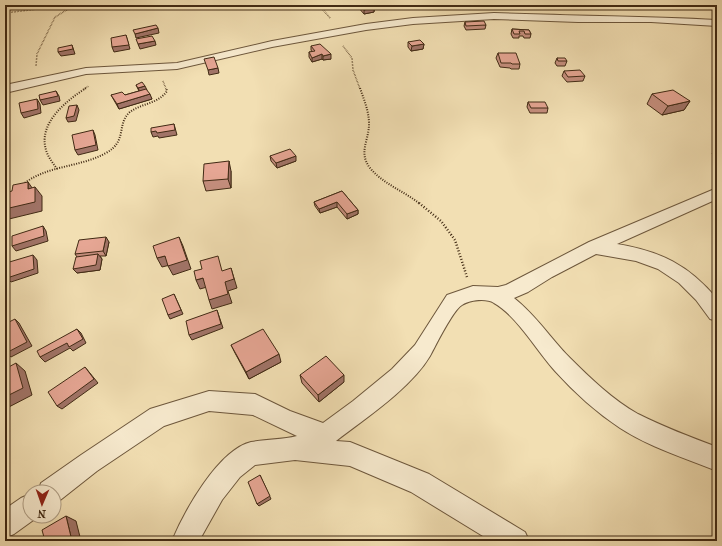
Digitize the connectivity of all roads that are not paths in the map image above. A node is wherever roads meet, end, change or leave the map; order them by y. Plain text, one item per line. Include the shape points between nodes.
1 (717, 23) edge
2 (5, 89) edge
3 (717, 193) edge
4 (594, 247) junction
5 (498, 295) junction
6 (717, 313) edge
7 (325, 435) junction
8 (296, 448) junction
9 (717, 459) edge
10 (61, 484) edge
11 (22, 513) edge
12 (5, 525) edge
13 (185, 541) edge
14 (516, 541) edge

1 - 2 street via 494,16 389,24 272,44 188,64 86,70
3 - 4 street
4 - 5 street via 521,287
4 - 6 street via 622,251 673,268 690,282
5 - 7 street via 473,293 454,300 422,351 400,376 361,410
5 - 9 street via 518,312 562,364 597,398 629,421 661,437
7 - 8 street
7 - 10 street via 255,405 209,401 158,417
8 - 13 street via 250,454 231,468 213,491
8 - 14 street via 350,454 420,483
11 - 12 street

